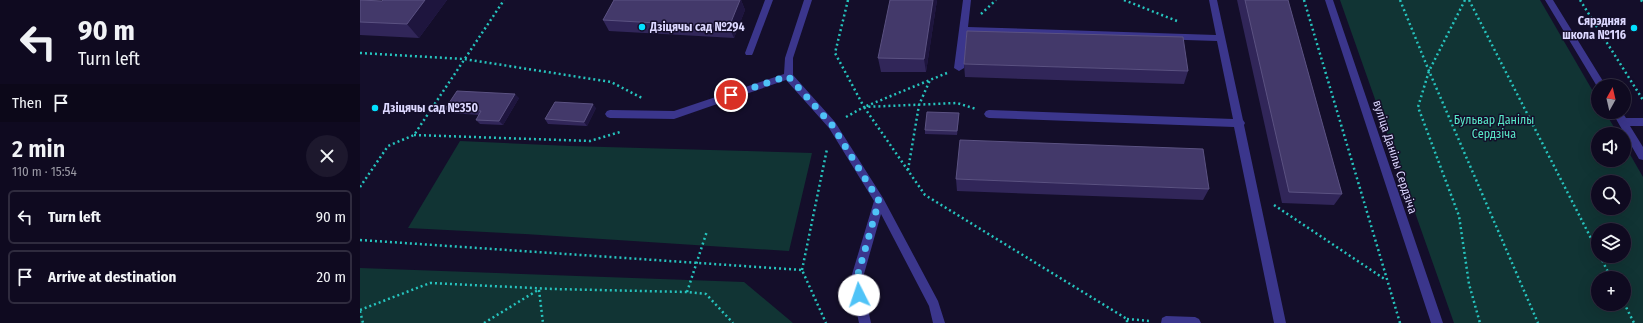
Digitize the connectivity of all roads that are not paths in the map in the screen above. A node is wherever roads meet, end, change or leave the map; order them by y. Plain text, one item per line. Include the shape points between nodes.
1 (768, 0) edge
2 (808, 0) edge
3 (967, 0) edge
4 (1213, 0) edge
5 (1329, 0) edge
6 (1549, 0) edge
7 (963, 30) junction
8 (1221, 38) junction
9 (749, 53) dead end
10 (959, 68) road end
11 (788, 76) junction
12 (1597, 79) edge
13 (610, 114) dead end
14 (989, 114) road end
15 (1622, 119) edge
16 (1624, 122) junction
17 (1643, 122) edge
18 (1240, 123) junction
19 (1643, 156) edge
20 (879, 201) junction
21 (1166, 322) road end
22 (865, 323) edge
23 (939, 323) edge
24 (1194, 323) edge
25 (1280, 323) edge
26 (1437, 323) edge

1 - 9 street
2 - 11 street via 789,58
3 - 7 street
4 - 8 street
5 - 26 street, вуліца Данілы Сердзіча
6 - 12 street
7 - 8 street
7 - 10 street
8 - 18 street
11 - 13 street via 674,115
11 - 20 street via 832,125
14 - 18 street
15 - 16 street
16 - 17 street
16 - 19 street
18 - 25 street
20 - 22 street via 856,281
20 - 23 street via 934,304
21 - 24 street

